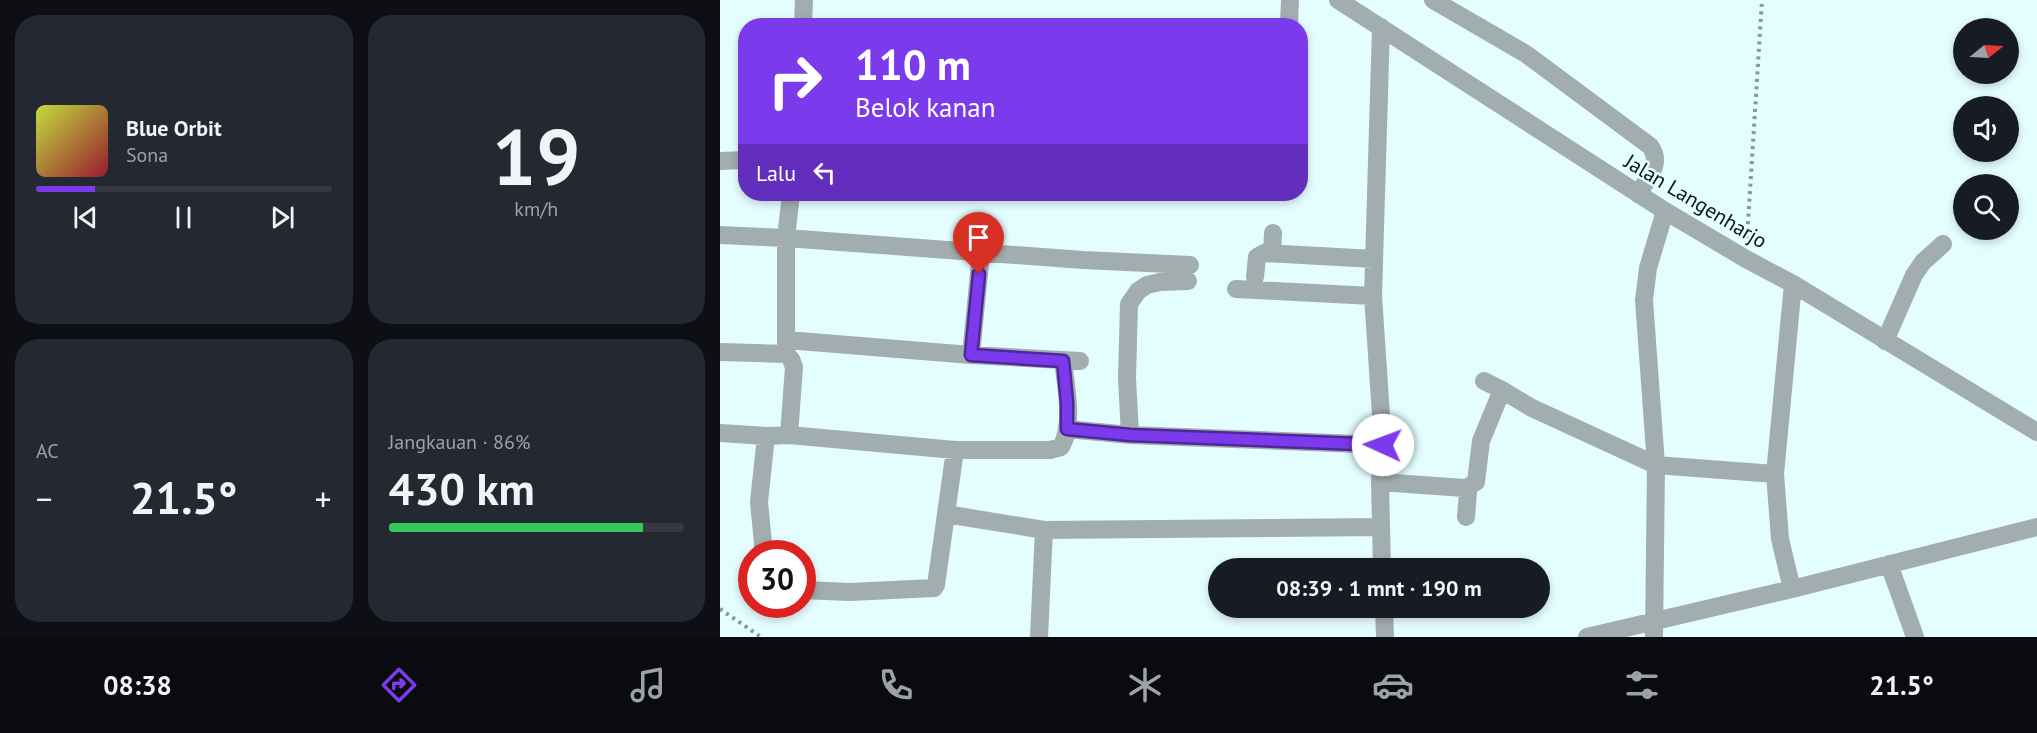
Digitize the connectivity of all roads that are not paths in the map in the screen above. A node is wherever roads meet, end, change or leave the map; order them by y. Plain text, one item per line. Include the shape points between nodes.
1 (804, 0) edge
2 (1290, 0) edge
3 (1338, 0) edge
4 (1433, 0) edge
5 (803, 18) edge
6 (1289, 18) edge
7 (1380, 27) junction
8 (738, 160) edge
9 (720, 161) edge
10 (1638, 194) junction
11 (790, 201) edge
12 (1665, 211) junction
13 (1273, 233) dead end
14 (720, 235) edge
15 (786, 238) junction
16 (1943, 244) dead end
17 (981, 253) junction
18 (1272, 253) junction
19 (1374, 260) junction
20 (1256, 278) dead end
21 (1793, 284) junction
22 (1236, 289) dead end
23 (1373, 296) junction
24 (1885, 341) junction
25 (787, 347) junction
26 (720, 352) edge
27 (971, 355) junction
28 (1484, 381) dead end
29 (1502, 390) junction
30 (1067, 429) junction
31 (2037, 432) edge
32 (720, 433) edge
33 (789, 435) junction
34 (1130, 435) junction
35 (766, 436) junction
36 (1383, 445) junction
37 (955, 450) junction
38 (1656, 465) junction
39 (1775, 474) junction
40 (1380, 482) junction
41 (1465, 489) junction
42 (946, 514) junction
43 (1466, 517) dead end
44 (1381, 527) junction
45 (2037, 527) edge
46 (1044, 530) junction
47 (763, 540) edge
48 (1382, 558) edge
49 (1889, 564) junction
50 (1792, 589) junction
51 (816, 591) edge
52 (1384, 618) edge
53 (1655, 628) edge
54 (1040, 637) edge
55 (1385, 637) edge
56 (1587, 637) edge
57 (1915, 637) edge

1 - 5 street
2 - 6 street
3 - 7 street, Jalan Langenharjo
4 - 10 street via 1526,54 1650,146 1656,154 1656,166
7 - 10 street, Jalan Langenharjo
7 - 19 street
8 - 9 street
10 - 12 street, Jalan Langenharjo
11 - 15 street
12 - 21 street, Jalan Langenharjo
12 - 38 street via 1648,268 1644,300
13 - 18 street
14 - 15 street
15 - 17 street
15 - 25 street
16 - 24 street via 1914,275
17 - 27 street
17 - 34 street via 1189,273 1146,285 1129,304
18 - 19 street
18 - 20 street via 1257,257
19 - 23 street
21 - 24 street, Jalan Langenharjo
21 - 39 street
22 - 23 street
23 - 36 street
24 - 31 street, Jalan Langenharjo
25 - 26 street
25 - 27 street
25 - 33 street via 794,367
27 - 30 street via 1072,361
28 - 29 street
29 - 38 street
29 - 41 street via 1481,441 1476,482
30 - 34 street
30 - 37 street via 1061,447 1050,450
32 - 35 street
33 - 35 street
33 - 37 street
34 - 36 street
35 - 47 street via 759,502
36 - 40 street
37 - 42 street
38 - 39 street
38 - 53 street
39 - 50 street via 1780,539
40 - 41 street
40 - 44 street
41 - 43 street
42 - 46 street
42 - 51 street via 934,588
44 - 46 street
44 - 48 street
45 - 49 street
46 - 54 street
49 - 50 street
49 - 57 street
50 - 53 street
52 - 55 street
53 - 56 street

